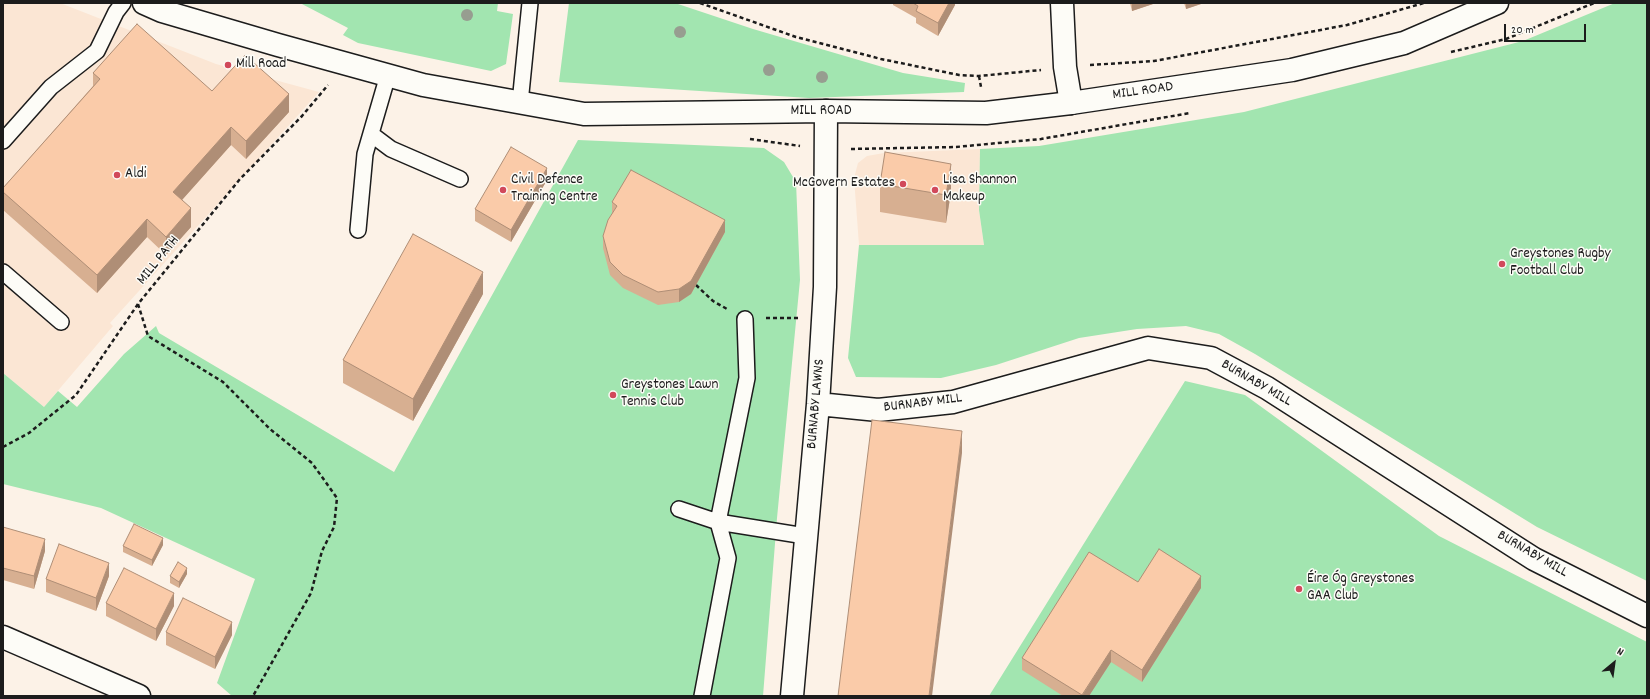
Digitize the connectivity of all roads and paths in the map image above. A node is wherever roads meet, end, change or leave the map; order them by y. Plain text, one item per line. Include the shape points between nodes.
1 (123, 3) edge
2 (144, 3) edge
3 (530, 3) edge
4 (1062, 3) edge
5 (1497, 3) edge
6 (388, 75) junction
7 (330, 82) dead end
8 (520, 103) junction
9 (1071, 103) junction
10 (826, 111) junction
11 (371, 134) junction
12 (3, 141) edge
13 (460, 179) dead end
14 (358, 230) dead end
15 (3, 272) edge
16 (138, 304) junction
17 (745, 319) dead end
18 (61, 322) dead end
19 (818, 404) junction
20 (3, 447) edge
21 (678, 509) dead end
22 (718, 522) junction
23 (805, 536) junction
24 (1647, 616) edge
25 (3, 637) edge
26 (135, 695) edge
27 (253, 696) edge
28 (702, 696) edge
29 (792, 696) edge

1 - 12 lane via 96,51 51,86
2 - 6 street, MILL ROAD via 162,11
3 - 8 lane
4 - 9 street via 1065,67
5 - 9 street, MILL ROAD via 1404,43 1292,70
6 - 8 street, MILL ROAD via 423,85
6 - 11 lane
7 - 16 path, MILL PATH via 302,116 240,179
8 - 10 street, MILL ROAD via 584,114
9 - 10 street, MILL ROAD via 986,113
10 - 19 street, BURNABY LAWNS via 825,286
11 - 13 lane via 391,149
11 - 14 lane via 365,154
15 - 18 lane
16 - 20 path, MILL PATH via 76,395 29,433
16 - 27 path via 148,336 223,382 270,429 312,463 336,498 334,527 322,551 311,593
17 - 22 lane via 747,378
19 - 23 street, BURNABY LAWNS
19 - 24 street, BURNABY MILL via 878,410 953,402 1148,348 1211,358 1267,388 1534,559
21 - 22 lane
22 - 23 lane
22 - 28 lane via 728,558
23 - 29 street, BURNABY LAWNS
25 - 26 street

